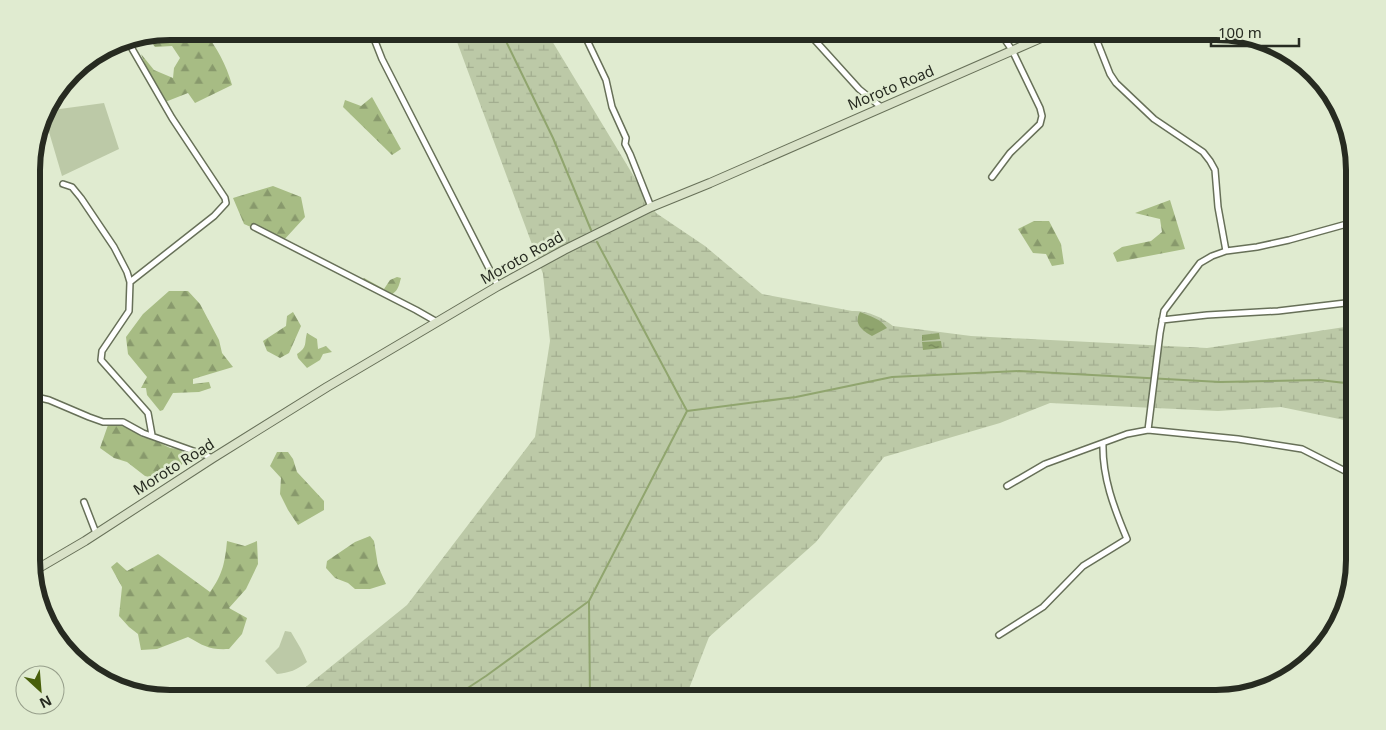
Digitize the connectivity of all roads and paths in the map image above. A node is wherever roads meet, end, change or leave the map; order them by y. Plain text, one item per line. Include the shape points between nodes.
1 (375, 40) edge
2 (588, 40) edge
3 (815, 40) edge
4 (1005, 40) edge
5 (1036, 40) edge
6 (1097, 40) edge
7 (131, 46) edge
8 (1012, 50) junction
9 (881, 107) junction
10 (992, 178) dead end
11 (63, 184) dead end
12 (651, 207) junction
13 (1346, 224) edge
14 (254, 227) dead end
15 (1226, 251) junction
16 (130, 282) junction
17 (498, 286) junction
18 (1346, 303) edge
19 (1162, 320) junction
20 (437, 322) junction
21 (40, 398) edge
22 (1148, 430) junction
23 (152, 435) junction
24 (1103, 443) junction
25 (214, 458) junction
26 (1346, 472) edge
27 (1007, 486) dead end
28 (84, 502) dead end
29 (96, 533) junction
30 (40, 567) edge
31 (999, 635) dead end

1 - 17 street
2 - 12 street via 606,80 612,107 626,138 625,144
3 - 9 street via 859,89
4 - 8 street
5 - 8 main road, Moroto Road
6 - 15 street via 1116,83 1154,119 1203,152 1210,161 1215,170
7 - 16 street via 226,203
8 - 9 main road, Moroto Road
8 - 10 street via 1040,108 1042,120
9 - 12 main road, Moroto Road
11 - 16 street via 81,198 114,247
12 - 17 main road, Moroto Road
13 - 15 street via 1281,242
14 - 20 street
15 - 19 street via 1200,263 1168,304
16 - 23 street via 129,311 102,351 101,360 148,413
17 - 20 main road, Moroto Road
18 - 19 street
19 - 22 street
20 - 25 main road, Moroto Road
21 - 23 street via 104,422 123,422
22 - 24 street
22 - 26 street via 1302,449
23 - 25 street
24 - 27 street via 1046,464
24 - 31 street via 1107,481 1127,539 1083,566 1043,608
25 - 29 main road, Moroto Road
28 - 29 street
29 - 30 main road, Moroto Road

